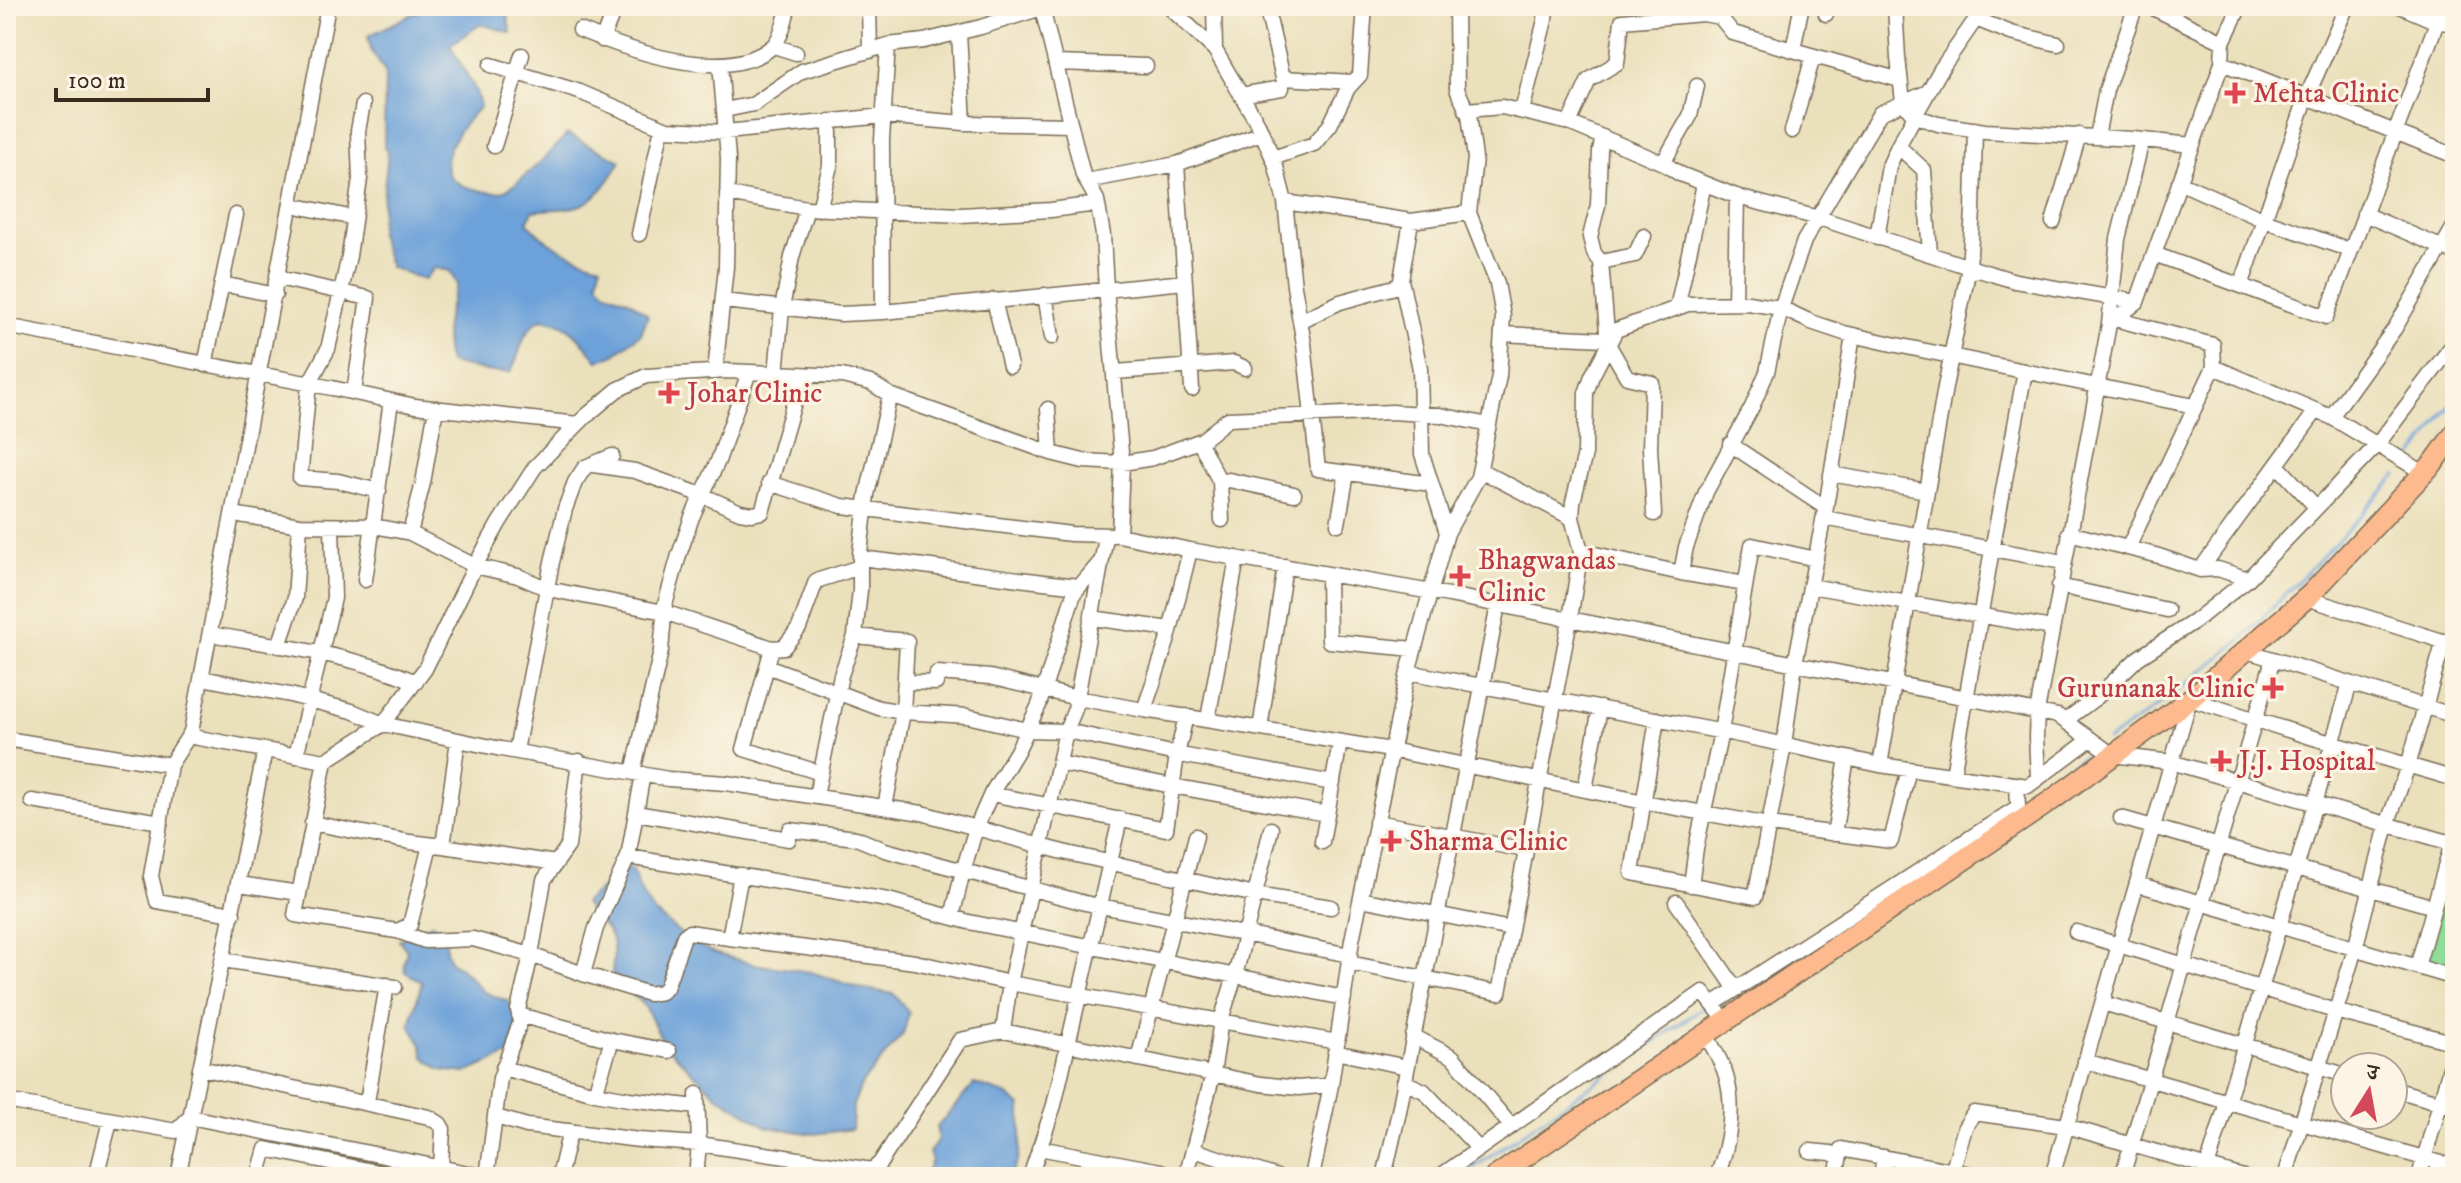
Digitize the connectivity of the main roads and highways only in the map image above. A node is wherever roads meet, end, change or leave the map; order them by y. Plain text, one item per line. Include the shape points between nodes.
1 (2455, 433) edge
2 (1495, 1177) edge

1 - 2 highway via 2306,598 2190,699 2052,800

